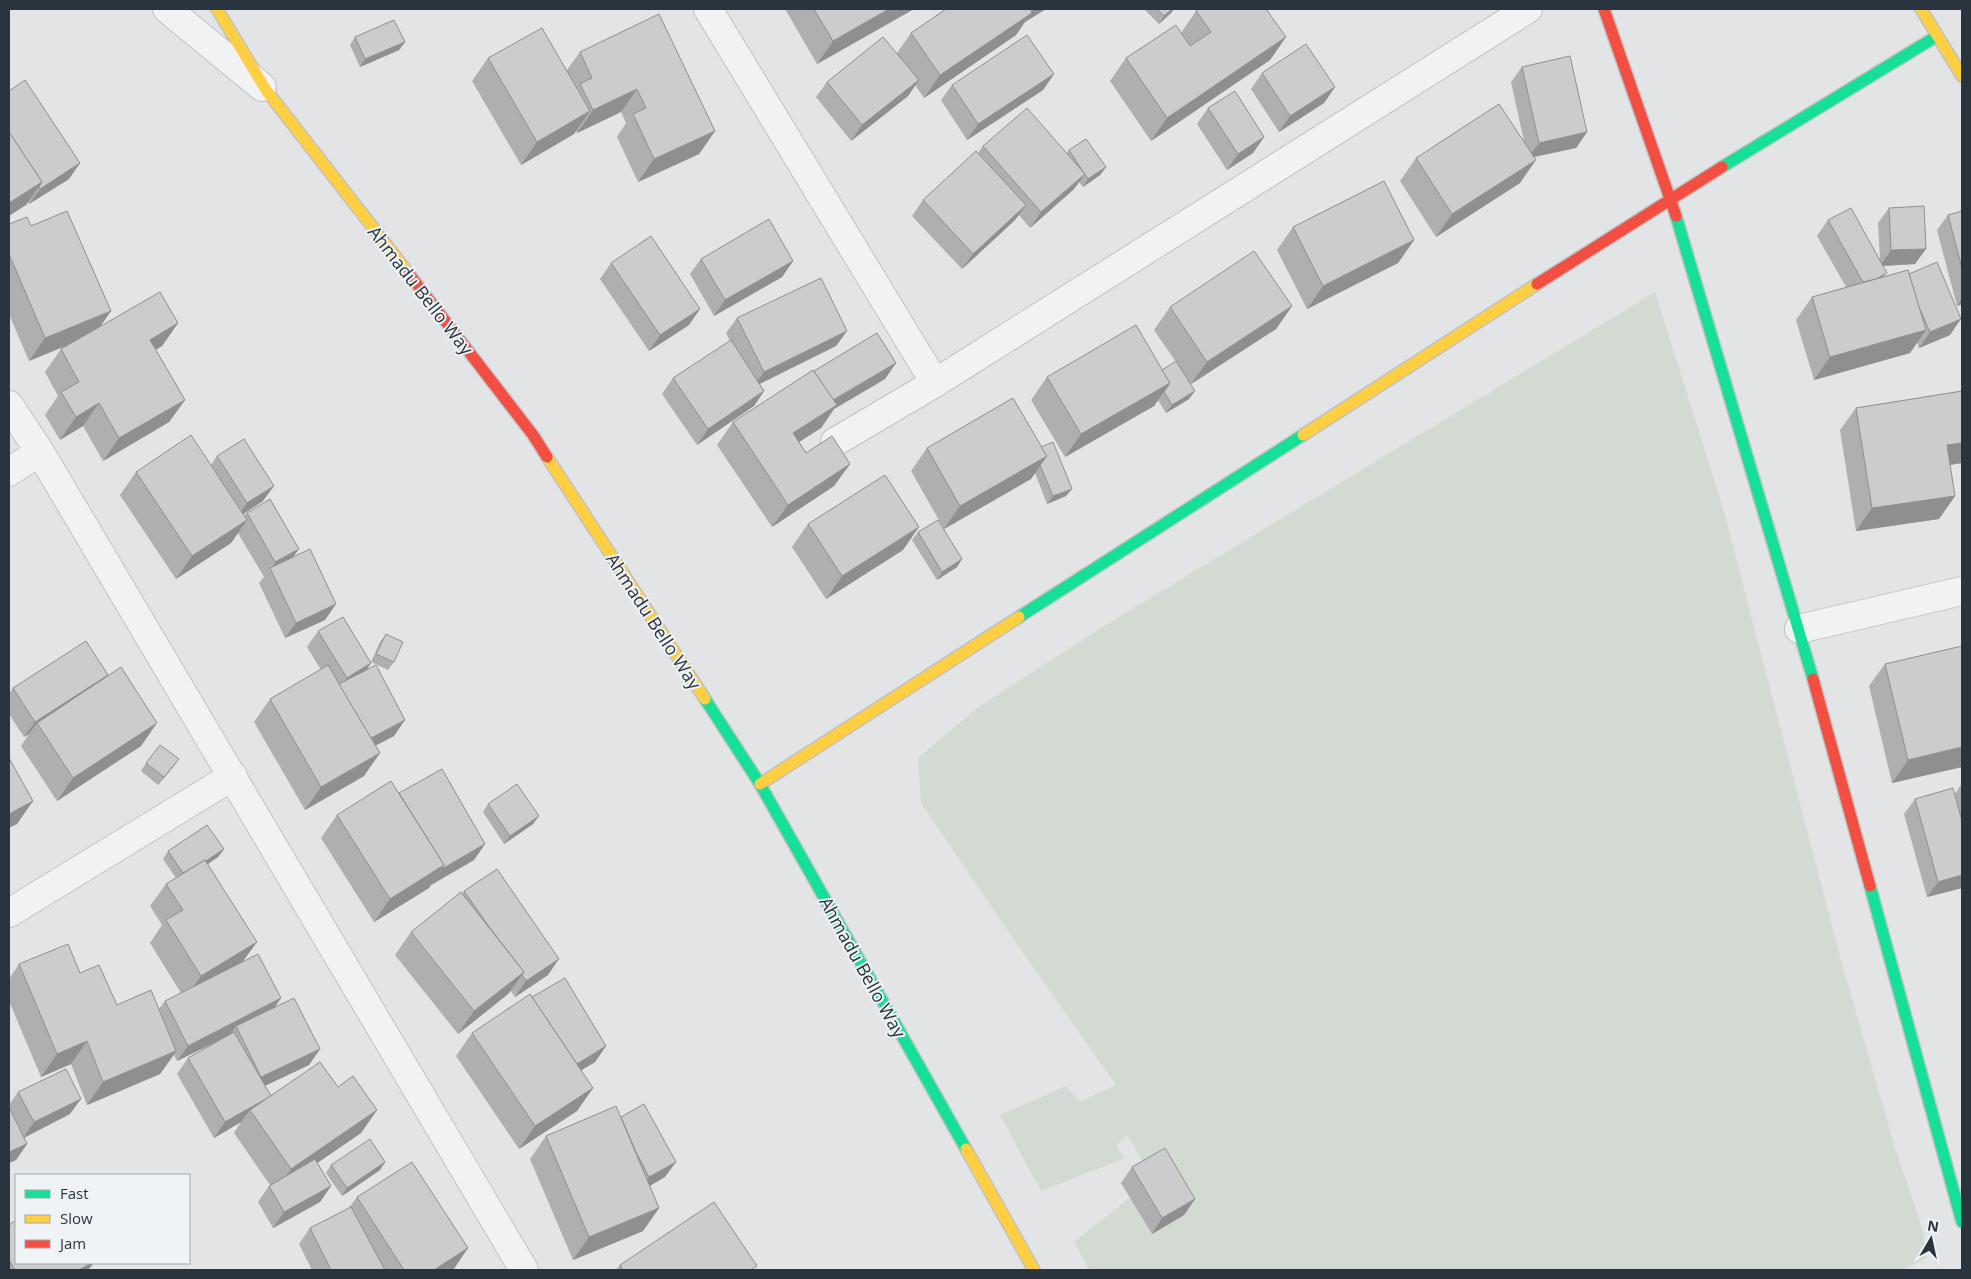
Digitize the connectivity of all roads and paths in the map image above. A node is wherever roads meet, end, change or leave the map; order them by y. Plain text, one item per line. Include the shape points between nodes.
1 (167, 9) edge
2 (217, 9) edge
3 (708, 9) edge
4 (1528, 9) edge
5 (1604, 9) edge
6 (1921, 9) edge
7 (1937, 36) junction
8 (1962, 76) edge
9 (266, 90) junction
10 (1671, 198) junction
11 (935, 383) junction
12 (9, 405) edge
13 (835, 442) edge
14 (40, 452) junction
15 (9, 472) edge
16 (1962, 591) edge
17 (1799, 628) junction
18 (233, 776) junction
19 (760, 784) junction
20 (9, 913) edge
21 (1962, 1222) edge
22 (524, 1270) edge
23 (1034, 1270) edge

1 - 9 street
2 - 9 street, Ahmadu Bello Way
3 - 11 street
4 - 11 street
5 - 10 street
6 - 7 street
7 - 8 street
7 - 10 street
9 - 19 street, Ahmadu Bello Way via 533,435
10 - 17 street
10 - 19 street
11 - 13 street
12 - 14 street
14 - 15 street
14 - 18 street
16 - 17 street
17 - 21 street
18 - 20 street
18 - 22 street
19 - 23 street, Ahmadu Bello Way

